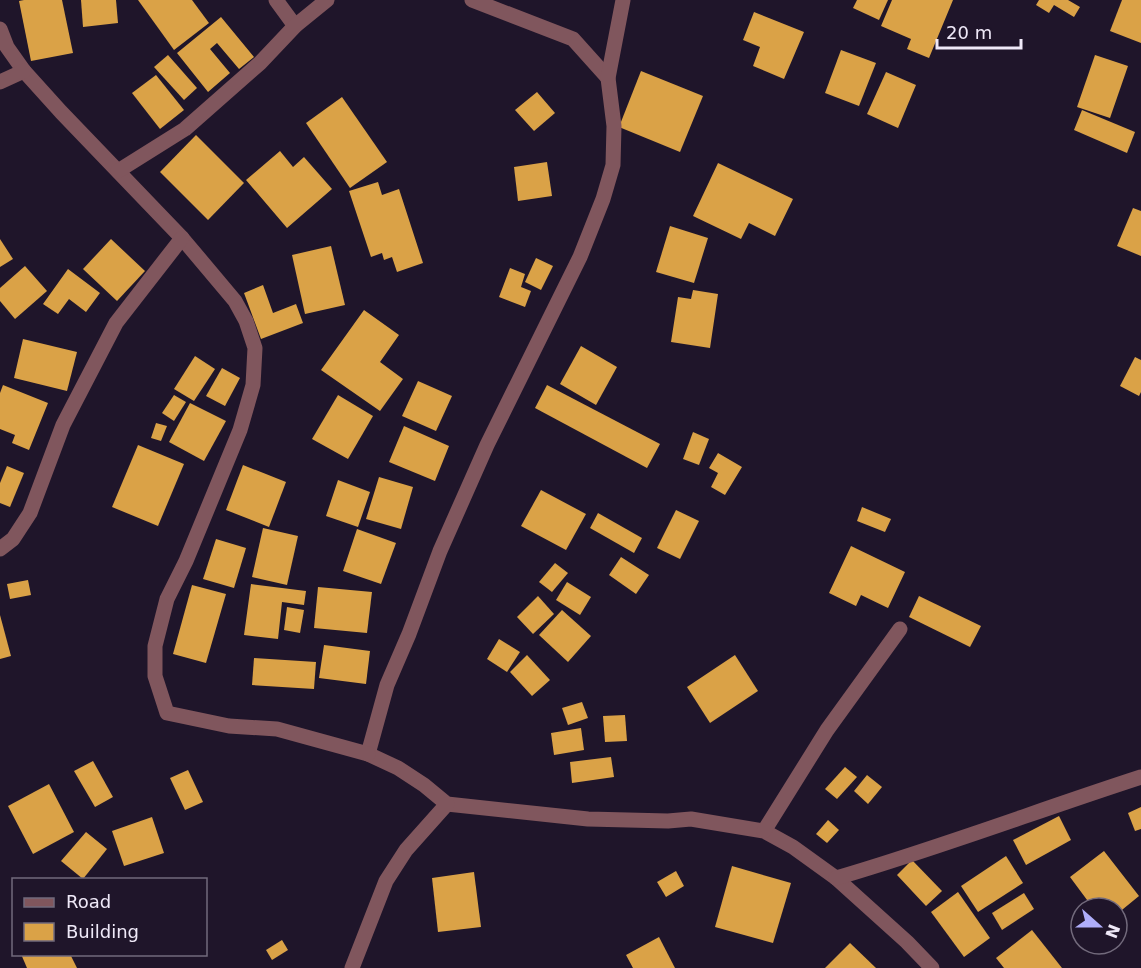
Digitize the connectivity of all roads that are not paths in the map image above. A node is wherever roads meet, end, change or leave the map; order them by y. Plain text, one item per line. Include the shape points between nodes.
1 (276, 0) edge
2 (327, 0) edge
3 (471, 0) edge
4 (623, 0) edge
5 (295, 26) junction
6 (0, 29) edge
7 (24, 70) junction
8 (608, 78) junction
9 (0, 82) edge
10 (118, 171) junction
11 (182, 238) junction
12 (0, 549) edge
13 (900, 629) dead end
14 (368, 754) junction
15 (1141, 777) edge
16 (447, 804) junction
17 (764, 831) junction
18 (836, 878) junction
19 (352, 968) edge
20 (932, 968) edge

1 - 5 street
2 - 5 street
3 - 8 street via 573,39
4 - 8 street
5 - 10 street via 260,63 185,129
6 - 7 street via 7,47
7 - 9 street
7 - 10 street
8 - 14 street via 614,165 603,198 580,256 440,551 387,685
10 - 11 street
11 - 12 street via 116,323 63,425 30,513 13,539
11 - 14 street via 235,301 255,348 253,385 240,430 167,599 155,646 155,676 167,713 229,726 277,729
13 - 17 street via 827,730
14 - 16 street via 398,768
15 - 18 street
16 - 17 street via 588,819 692,819
16 - 19 street via 406,850 386,880
17 - 18 street
18 - 20 street

